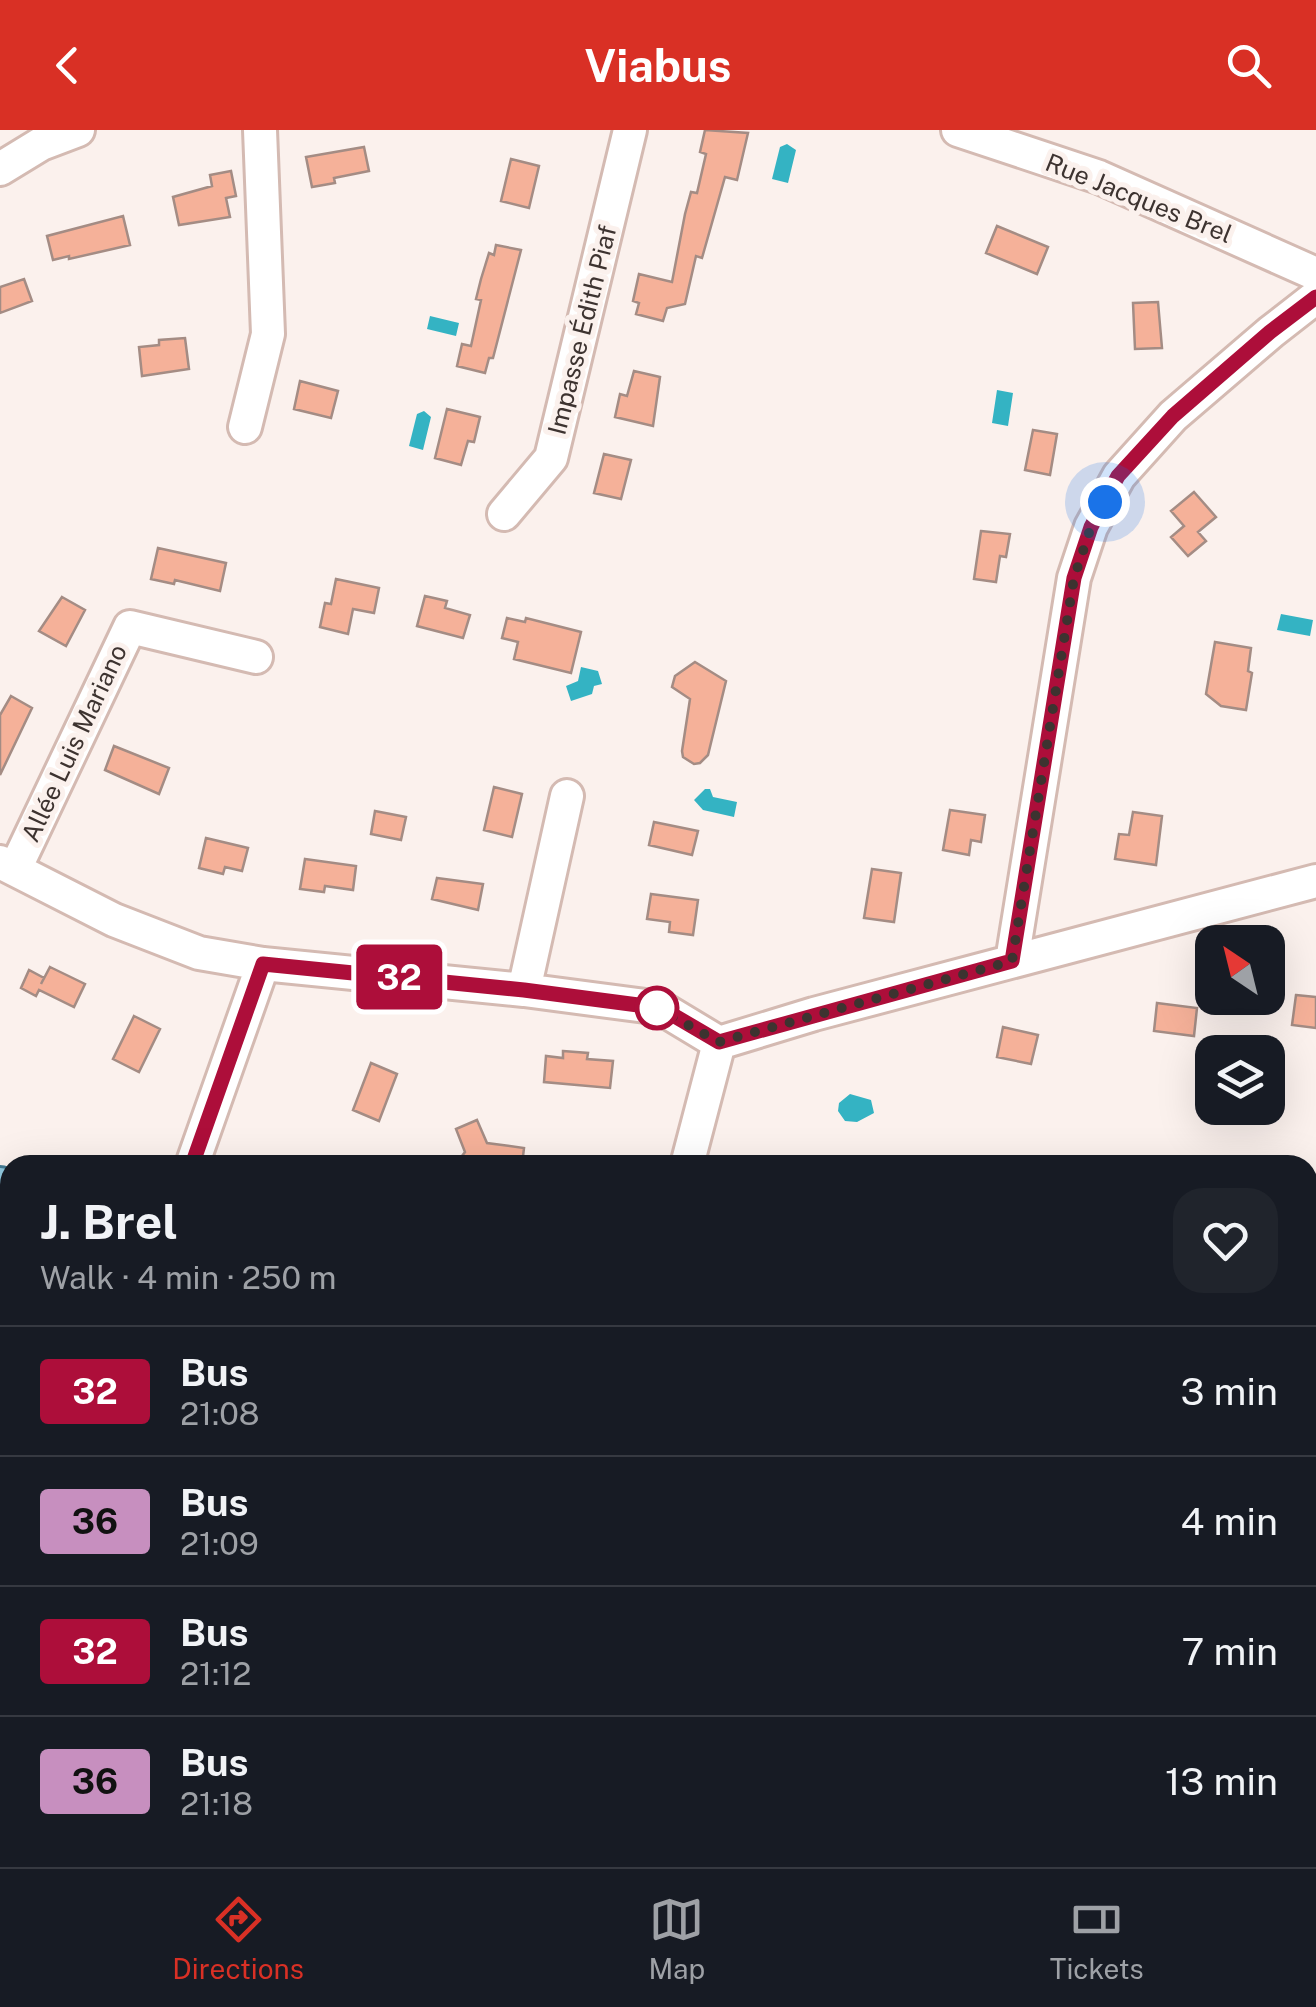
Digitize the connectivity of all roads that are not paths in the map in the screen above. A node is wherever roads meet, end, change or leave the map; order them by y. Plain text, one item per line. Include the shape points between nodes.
1 (78, 130) edge
2 (260, 130) edge
3 (630, 130) edge
4 (958, 130) edge
5 (38, 137) edge
6 (0, 169) edge
7 (1316, 274) edge
8 (1316, 297) edge
9 (245, 428) dead end
10 (504, 514) dead end
11 (256, 657) dead end
12 (567, 796) dead end
13 (7, 866) edge
14 (1316, 880) edge
15 (1012, 961) junction
16 (263, 964) junction
17 (524, 990) junction
18 (719, 1042) junction
19 (196, 1155) edge
20 (690, 1155) edge

1 - 5 street
2 - 9 street via 268,334
3 - 10 street, Impasse Édith Piaf via 551,458
4 - 7 street, Rue Jacques Brel via 1099,177
5 - 6 street
8 - 15 street via 1173,416 1118,476 1091,527 1074,578
11 - 13 street, Allée Luis Mariano via 130,626
12 - 17 street
13 - 16 street via 114,920 199,953
14 - 15 street
15 - 18 street
16 - 17 street
16 - 19 street
17 - 18 street via 661,1008
18 - 20 street

